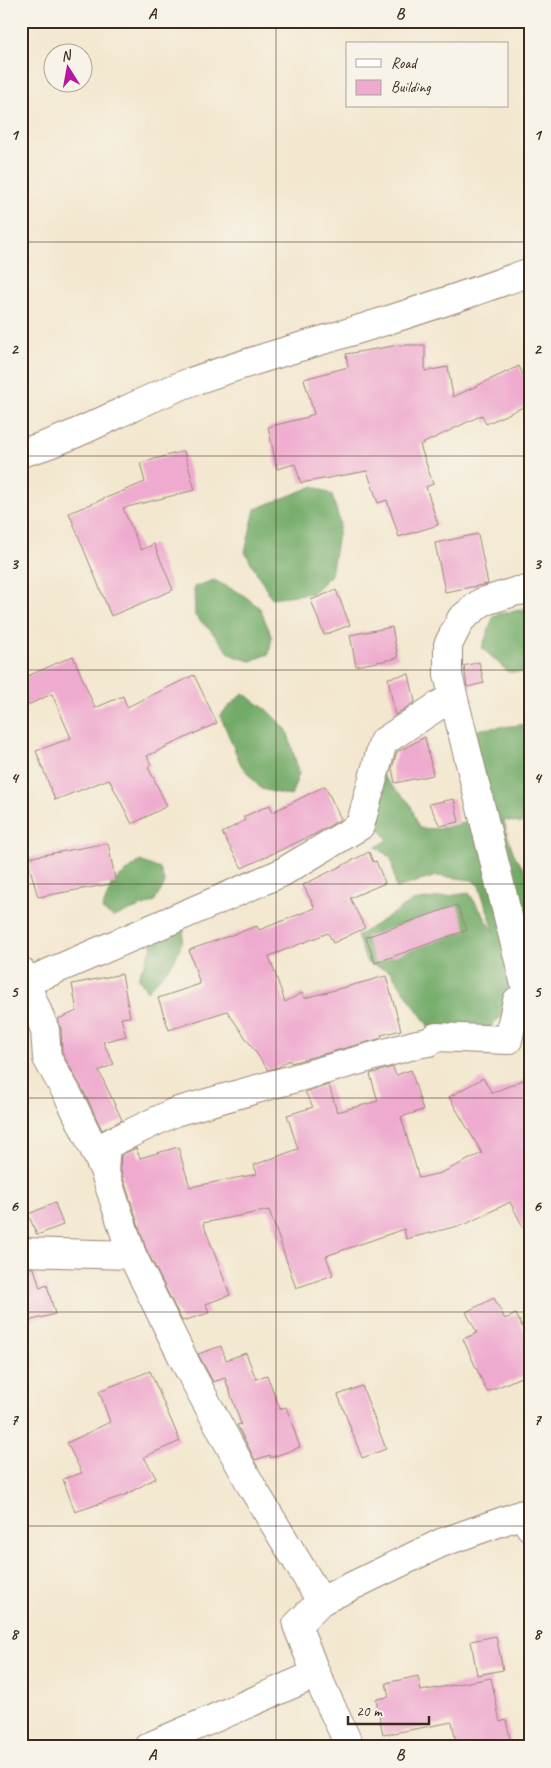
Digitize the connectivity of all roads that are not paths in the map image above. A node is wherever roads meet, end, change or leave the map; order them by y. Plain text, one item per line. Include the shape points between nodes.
1 (530, 272) edge
2 (21, 453) edge
3 (530, 590) edge
4 (453, 696) junction
5 (23, 977) edge
6 (104, 1170) junction
7 (21, 1252) edge
8 (132, 1255) junction
9 (530, 1527) edge
10 (321, 1601) junction
11 (316, 1674) junction
12 (148, 1747) edge
13 (350, 1747) edge

1 - 2 street via 457,298 247,362 140,402 76,434
3 - 4 street via 482,602 461,619 448,644 448,675
4 - 5 street via 382,742 360,826 281,873
4 - 6 street via 528,997 517,1001 508,1040 436,1037 429,1042 175,1112 106,1145
5 - 6 street via 45,1030 47,1058
6 - 8 street
7 - 8 street
8 - 10 street via 252,1487
9 - 10 street via 523,1514 441,1543
10 - 11 street via 297,1625
11 - 12 street
11 - 13 street

